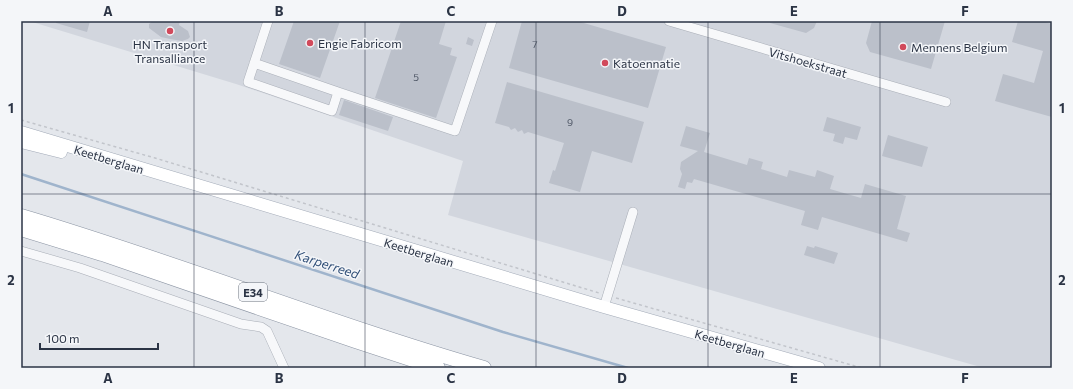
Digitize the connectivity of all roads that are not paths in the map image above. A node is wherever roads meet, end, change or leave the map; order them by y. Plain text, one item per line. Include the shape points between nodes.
1 (268, 21) edge
2 (492, 21) edge
3 (669, 21) edge
4 (254, 63) junction
5 (338, 92) junction
6 (946, 102) dead end
7 (21, 132) edge
8 (21, 142) edge
9 (633, 212) dead end
10 (21, 216) edge
11 (21, 229) edge
12 (21, 251) edge
13 (606, 302) junction
14 (284, 368) edge
15 (438, 368) edge
16 (484, 368) edge
17 (792, 368) edge
18 (819, 368) edge

1 - 4 street
2 - 5 street via 455,131
3 - 6 street, Vitshoekstraat
4 - 5 street
4 - 5 street via 248,82 262,87 332,111
7 - 13 main road, Keetberglaan
8 - 17 main road, Keetberglaan
9 - 13 street
10 - 16 highway, E34 via 183,268 392,340
11 - 15 highway, E34
12 - 14 street via 80,268 241,324 261,327 267,332
13 - 18 main road, Keetberglaan

